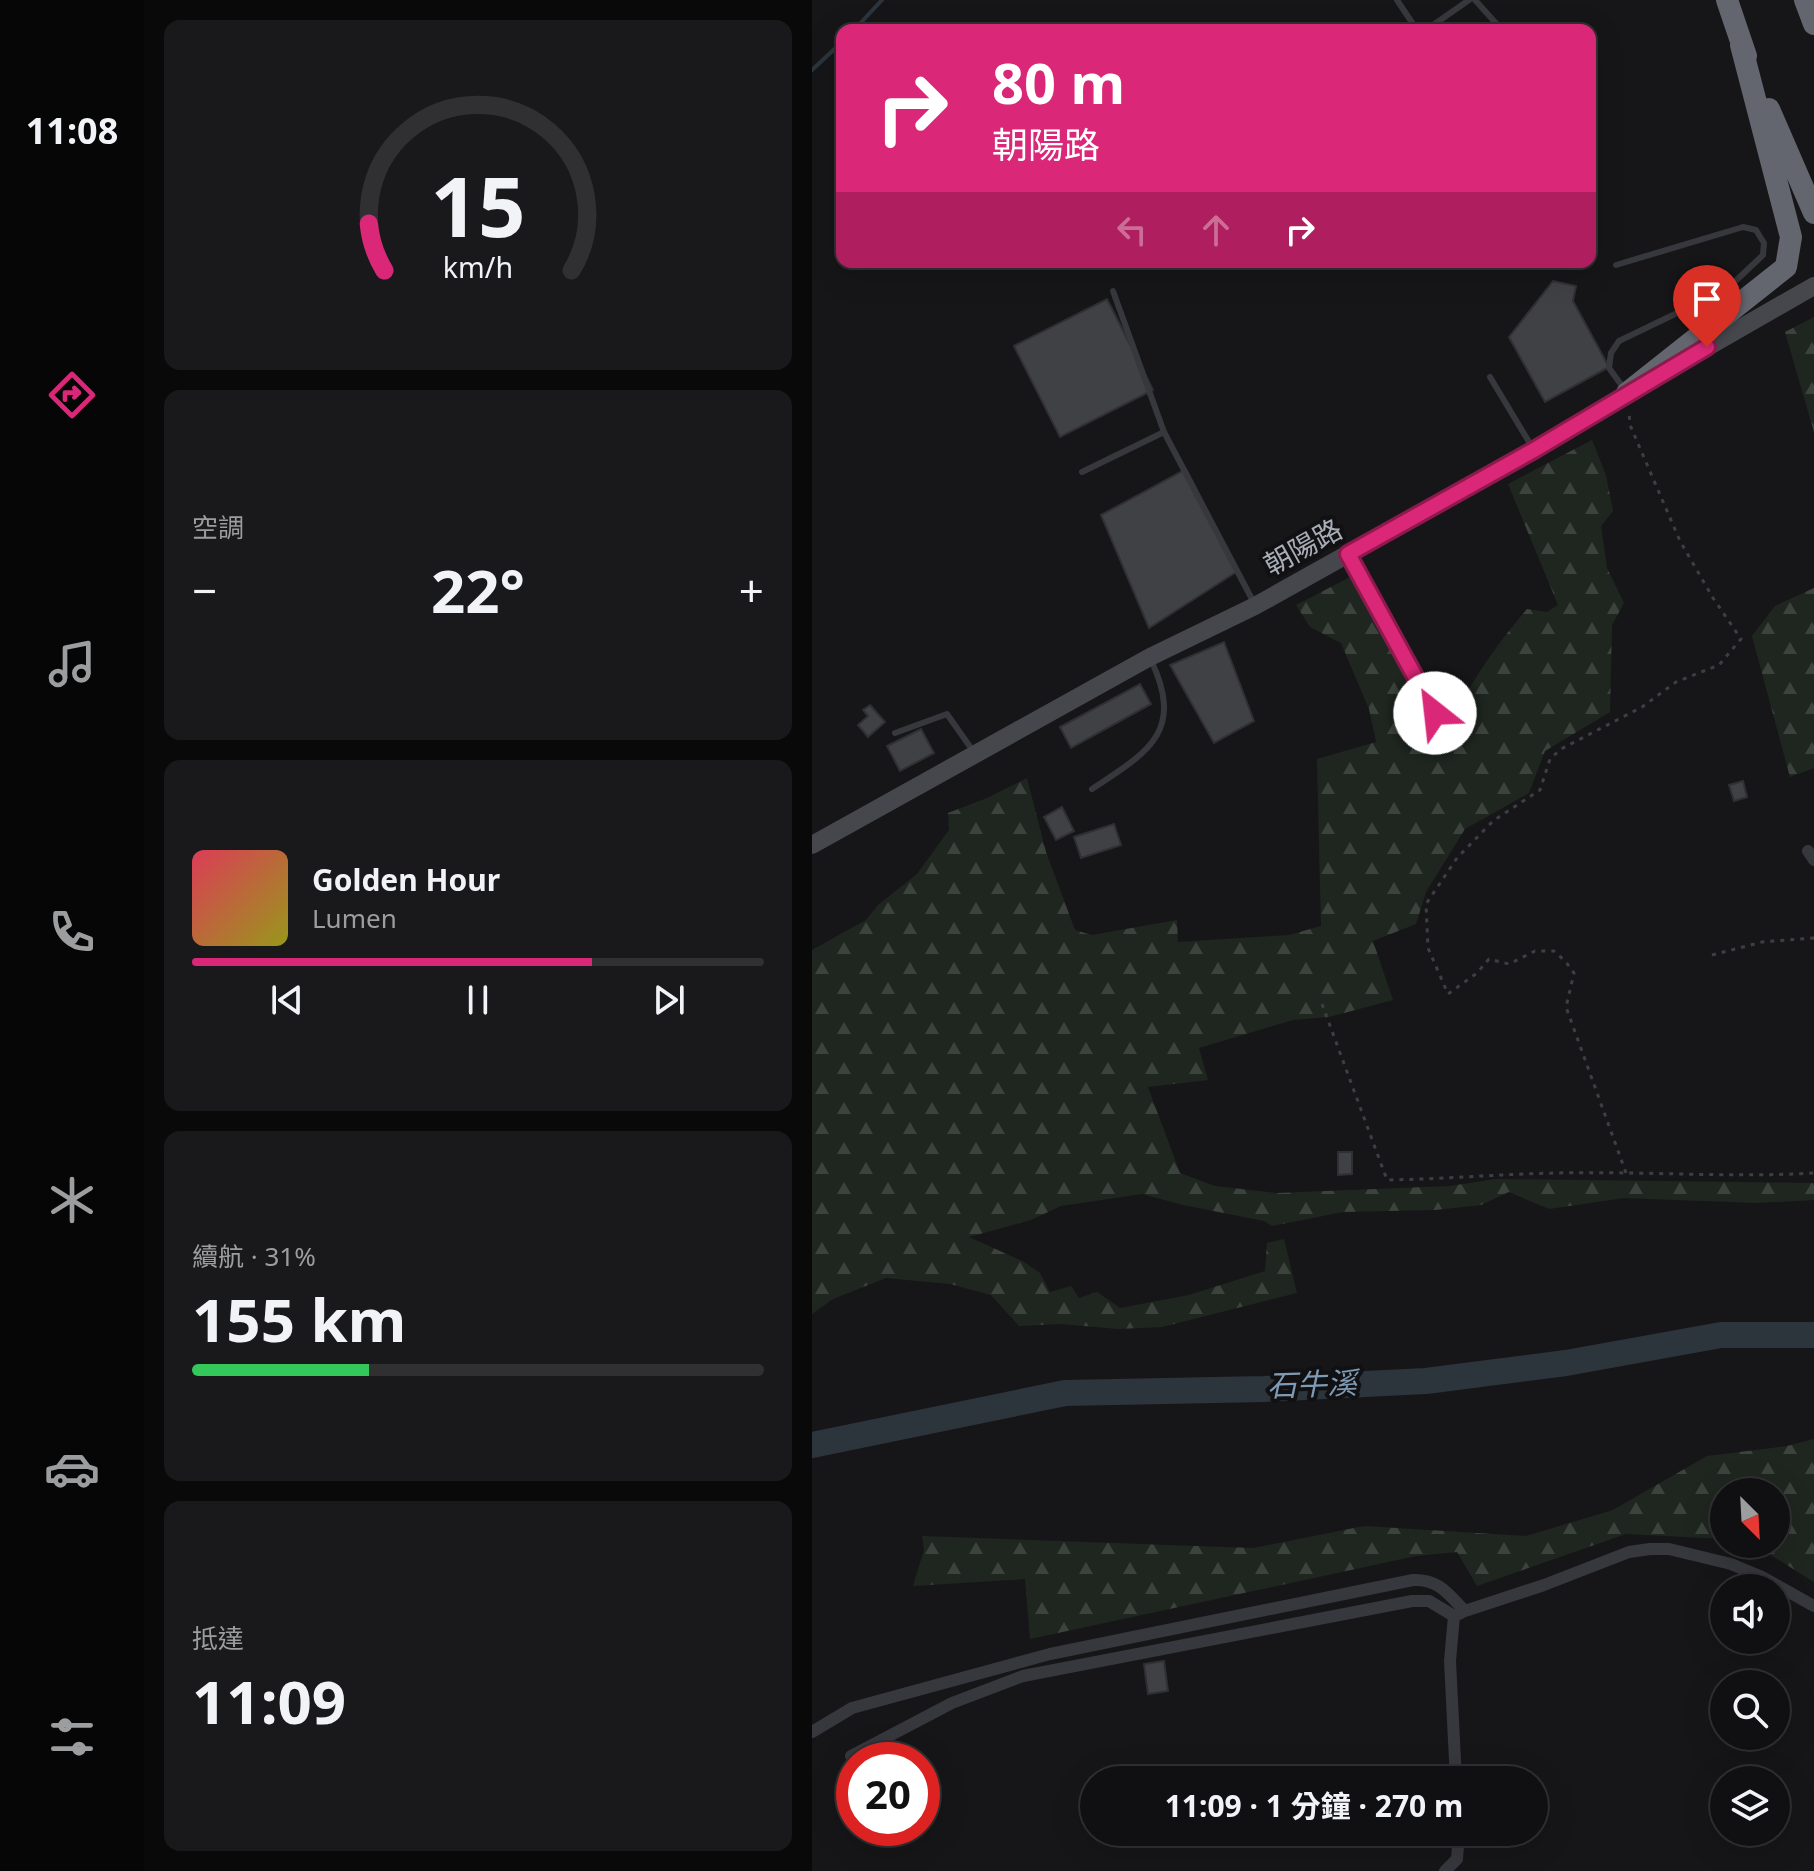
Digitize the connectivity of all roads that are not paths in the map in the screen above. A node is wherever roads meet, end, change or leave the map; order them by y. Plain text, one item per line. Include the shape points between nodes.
1 (1397, 0) edge
2 (1469, 0) edge
3 (1475, 0) edge
4 (1727, 0) edge
5 (1805, 0) edge
6 (1413, 24) edge
7 (1435, 24) edge
8 (1497, 24) edge
9 (1814, 24) edge
10 (1741, 45) junction
11 (1814, 213) edge
12 (1616, 265) dead end
13 (1814, 286) edge
14 (1113, 291) dead end
15 (1490, 377) dead end
16 (1627, 393) junction
17 (1164, 432) junction
18 (1534, 450) junction
19 (1082, 472) dead end
20 (1348, 554) junction
21 (1255, 606) junction
22 (1150, 657) junction
23 (1435, 713) dead end
24 (895, 733) dead end
25 (975, 754) junction
26 (1092, 789) dead end
27 (812, 845) edge
28 (1814, 1606) edge
29 (1460, 1614) junction
30 (812, 1732) edge
31 (878, 1742) edge
32 (1455, 1766) edge
33 (1458, 1846) edge
34 (1445, 1871) edge

1 - 6 lane
2 - 7 lane
3 - 8 lane
4 - 10 highway
5 - 9 highway
10 - 11 highway
10 - 16 highway via 1791,237 1786,267
12 - 16 lane via 1743,227 1756,230 1764,243 1763,255 1727,289 1619,341 1609,368
13 - 16 main road, 朝陽路
14 - 17 lane
15 - 18 lane
16 - 18 main road, 朝陽路
17 - 19 lane
17 - 21 lane
18 - 20 main road, 朝陽路
20 - 21 main road, 朝陽路
20 - 23 lane
21 - 22 main road, 朝陽路
22 - 25 main road, 朝陽路
22 - 26 lane via 1163,685 1166,715 1144,755
24 - 25 lane via 947,714
25 - 27 main road, 朝陽路
28 - 29 street via 1731,1564 1650,1549
29 - 30 street via 1441,1587 1428,1579 1413,1580 1050,1654 852,1708
29 - 31 street via 1429,1601 1412,1601 1023,1676 952,1703
29 - 32 street via 1450,1661
33 - 34 street via 1457,1859

